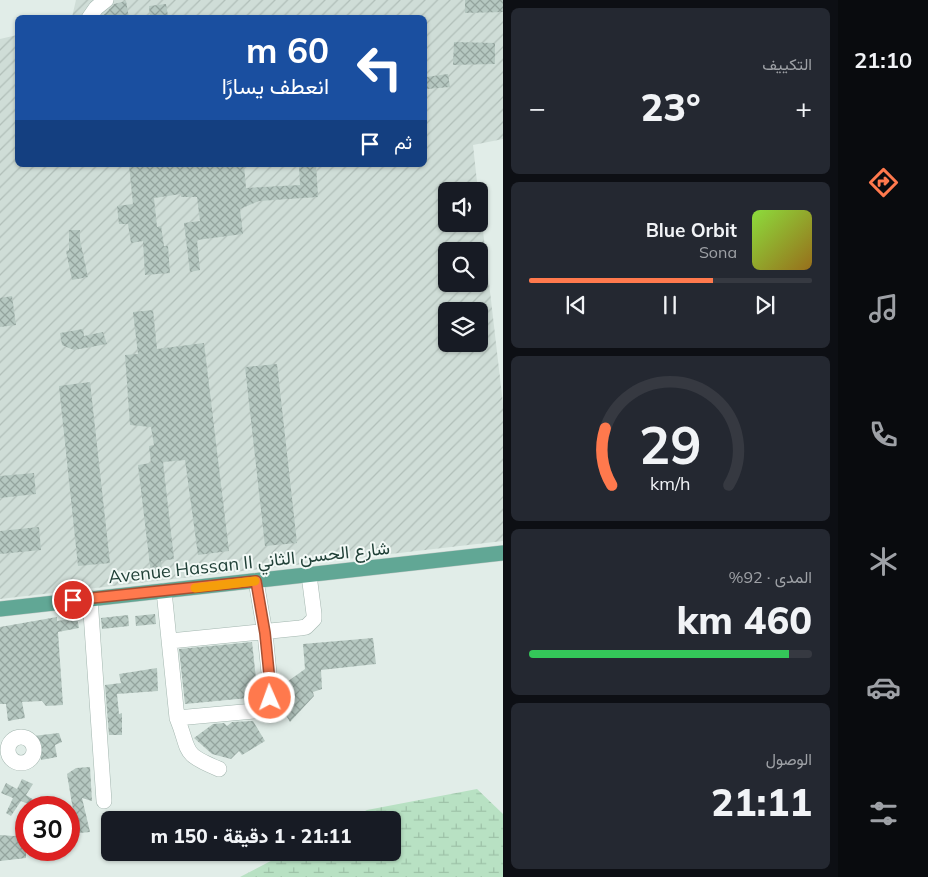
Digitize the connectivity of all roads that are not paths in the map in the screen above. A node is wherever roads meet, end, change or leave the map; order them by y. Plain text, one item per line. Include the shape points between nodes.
1 (106, 0) edge
2 (91, 15) edge
3 (503, 553) edge
4 (309, 575) junction
5 (256, 581) junction
6 (164, 591) junction
7 (90, 598) junction
8 (0, 609) edge
9 (265, 633) junction
10 (170, 641) junction
11 (177, 718) junction
12 (219, 769) dead end
13 (104, 801) dead end

1 - 2 street
3 - 4 main road, Avenue Hassan II شارع الحسن الثاني
4 - 5 main road, Avenue Hassan II شارع الحسن الثاني
4 - 9 street via 314,619 306,627
5 - 6 main road, Avenue Hassan II شارع الحسن الثاني
5 - 9 street
6 - 7 main road, Avenue Hassan II شارع الحسن الثاني
6 - 10 street
7 - 8 main road, Avenue Hassan II شارع الحسن الثاني
7 - 13 street
9 - 10 street
9 - 11 street via 271,693 264,708
10 - 11 street
11 - 12 street via 188,752

